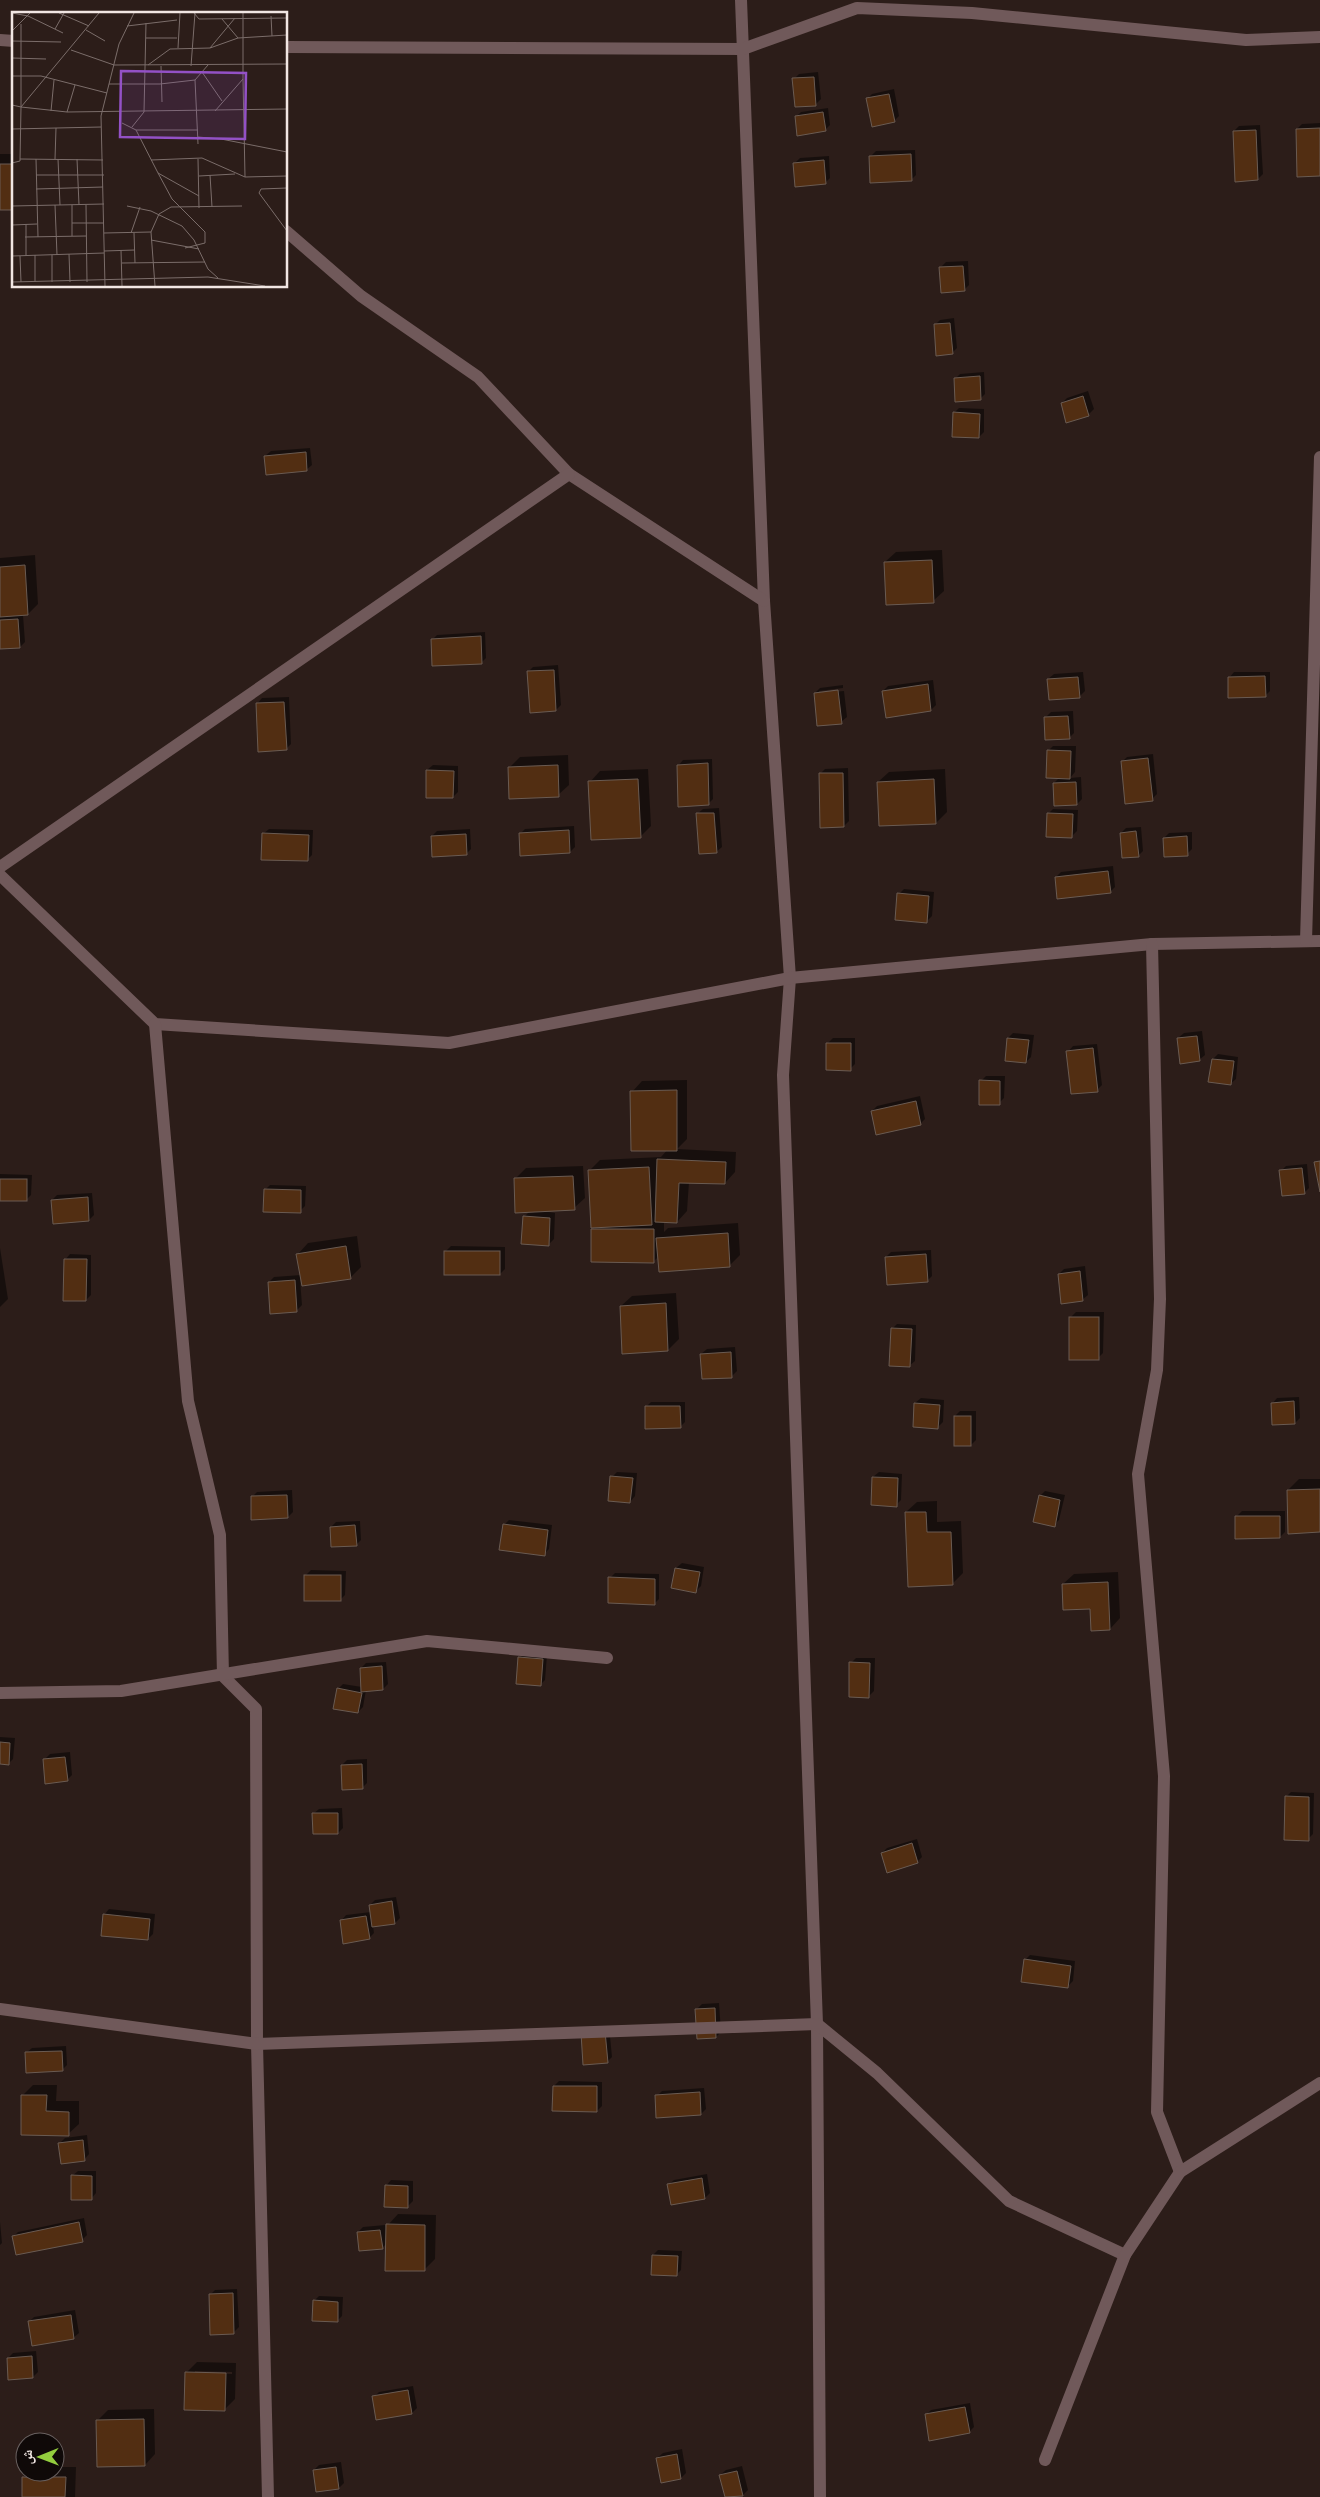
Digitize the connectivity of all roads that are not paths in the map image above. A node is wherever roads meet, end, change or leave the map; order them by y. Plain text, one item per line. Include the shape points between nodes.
1 (741, 0) edge
2 (1320, 37) edge
3 (288, 47) edge
4 (743, 49) junction
5 (288, 233) edge
6 (1320, 457) edge
7 (569, 474) junction
8 (764, 601) junction
9 (0, 867) edge
10 (0, 875) edge
11 (1306, 941) junction
12 (1320, 941) edge
13 (1152, 944) junction
14 (790, 978) junction
15 (155, 1024) junction
16 (607, 1658) dead end
17 (223, 1676) junction
18 (0, 1693) edge
19 (0, 2009) edge
20 (817, 2024) junction
21 (257, 2044) junction
22 (1320, 2083) edge
23 (1180, 2172) junction
24 (1125, 2255) junction
25 (1045, 2460) dead end
26 (268, 2497) edge
27 (820, 2497) edge

1 - 4 street
2 - 4 street via 1246,40 972,13 857,8
3 - 4 street
4 - 8 street
5 - 7 street via 361,296 478,377
6 - 11 street
7 - 8 street
7 - 9 street
8 - 14 street
10 - 15 street
11 - 12 street
11 - 13 street
13 - 14 street
13 - 23 street via 1160,1299 1157,1370 1138,1474 1164,1776 1157,2112
14 - 15 street via 449,1043
14 - 20 street via 783,1075
15 - 17 street via 188,1402 220,1535
16 - 17 street via 427,1641
17 - 18 street via 121,1691
17 - 21 street via 256,1709
19 - 21 street
20 - 21 street
20 - 24 street via 877,2073 1009,2201
20 - 27 street
21 - 26 street
22 - 23 street
23 - 24 street
24 - 25 street

